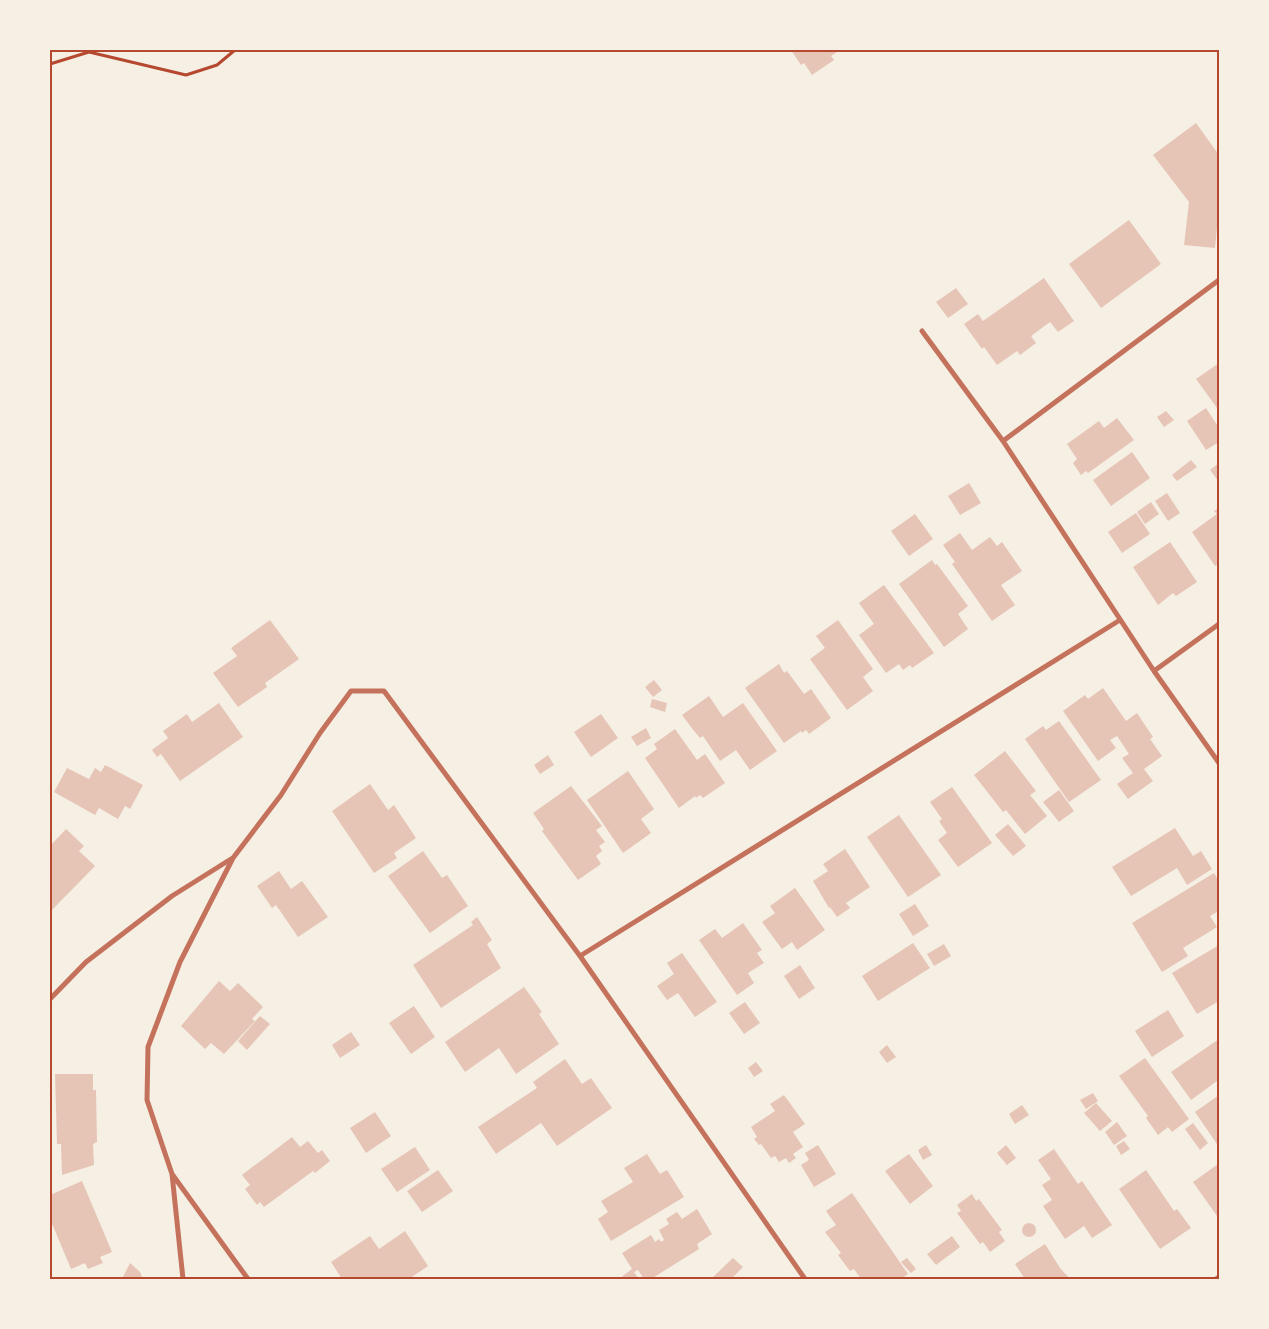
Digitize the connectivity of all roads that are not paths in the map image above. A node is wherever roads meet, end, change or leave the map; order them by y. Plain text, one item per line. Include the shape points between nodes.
1 (1219, 280) edge
2 (922, 330) dead end
3 (1003, 441) junction
4 (1120, 620) junction
5 (1219, 624) edge
6 (1154, 671) junction
7 (1219, 763) edge
8 (233, 858) junction
9 (580, 956) junction
10 (50, 998) edge
11 (172, 1174) junction
12 (183, 1279) edge
13 (248, 1279) edge
14 (804, 1279) edge

1 - 3 street
2 - 3 street
3 - 4 street
4 - 6 street
4 - 9 street
5 - 6 street
6 - 7 street
8 - 9 street via 281,796 351,691 384,691
8 - 10 street via 172,896 86,962
8 - 11 street via 180,962 148,1047 147,1100
9 - 14 street
11 - 12 street
11 - 13 street

